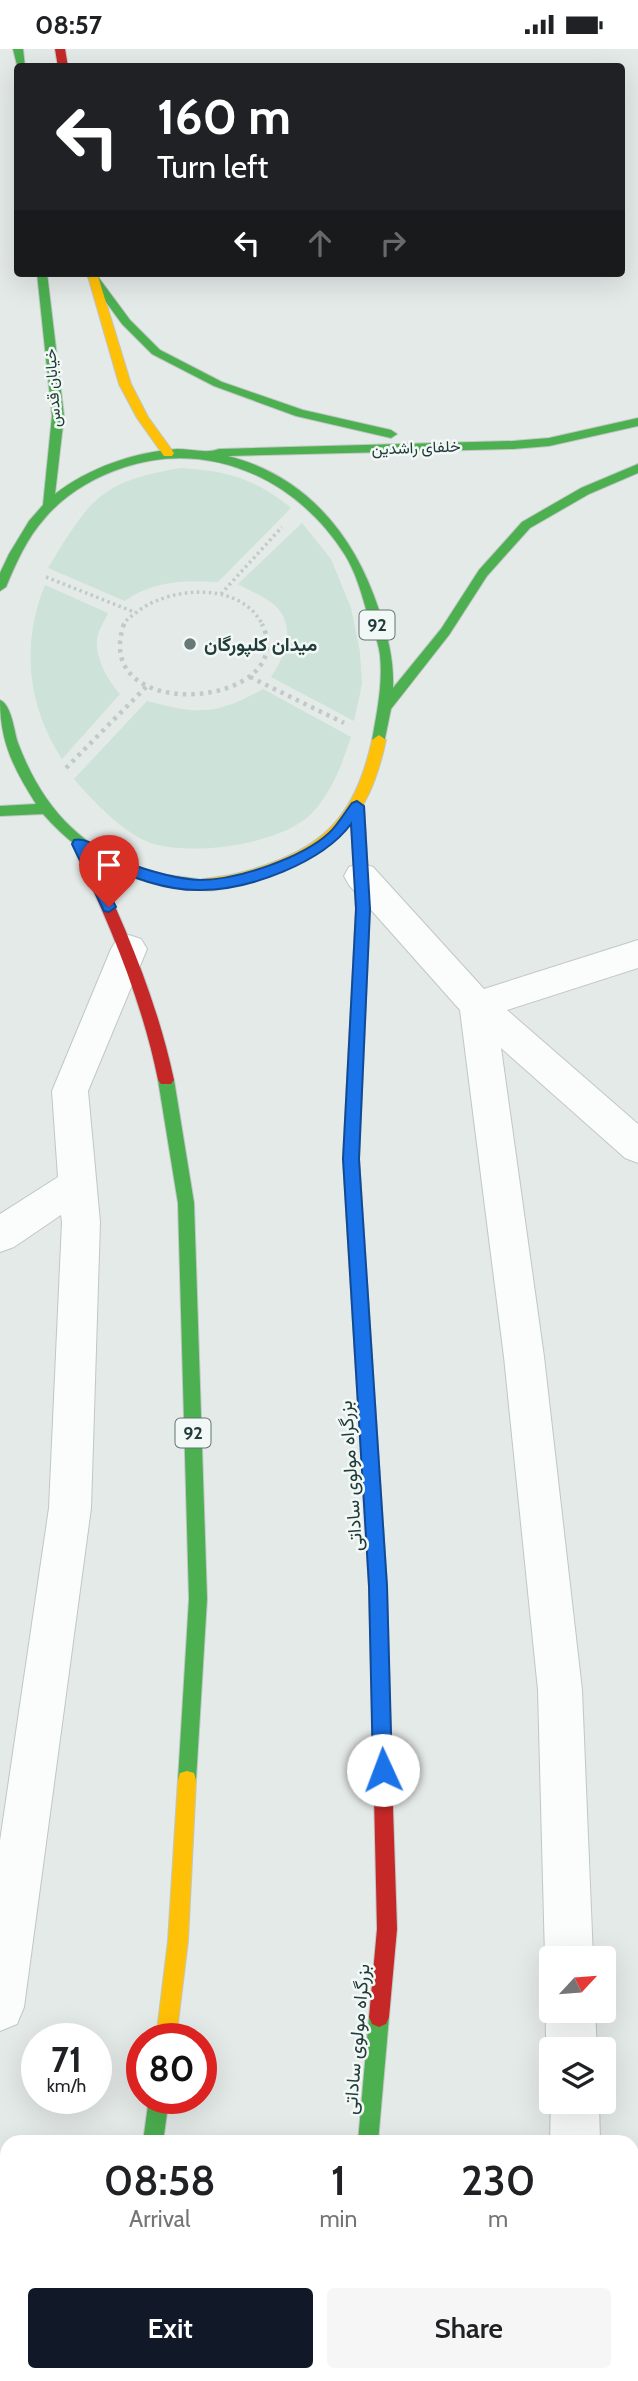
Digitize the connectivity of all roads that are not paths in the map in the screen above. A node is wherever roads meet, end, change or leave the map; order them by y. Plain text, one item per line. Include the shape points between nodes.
1 (42, 277) edge
2 (93, 277) edge
3 (93, 277) edge
4 (638, 422) edge
5 (448, 447) junction
6 (169, 453) junction
7 (193, 453) junction
8 (638, 468) edge
9 (48, 504) junction
10 (0, 587) edge
11 (0, 705) edge
12 (385, 707) junction
13 (357, 806) junction
14 (49, 809) junction
15 (0, 811) edge
16 (79, 844) junction
17 (361, 876) junction
18 (129, 949) junction
19 (638, 954) edge
20 (477, 1005) junction
21 (638, 1147) edge
22 (78, 1184) junction
23 (0, 1235) edge
24 (569, 1946) edge
25 (0, 2007) edge
26 (168, 2023) edge
27 (157, 2114) edge
28 (574, 2114) edge
29 (154, 2135) edge
30 (369, 2135) edge
31 (575, 2135) edge

1 - 9 main road, خیابان قدس via 58,416
2 - 5 main road via 126,322 156,352 218,384 300,413
3 - 6 main road via 125,384
4 - 5 main road, خلفای راشدین / 92 via 553,447
5 - 7 main road, خلفای راشدین / 92
6 - 7 main road, 92
6 - 9 main road, 92 via 78,481
7 - 12 main road, 92 via 237,463 306,501 348,549 386,652
8 - 12 main road via 582,486 526,525 483,573 445,632
9 - 10 main road, 92 via 26,531
11 - 14 main road, 92 via 25,773
12 - 13 main road, 92 via 377,761
13 - 16 main road, 92 via 334,836 296,860 225,882 200,885 154,878
13 - 17 main road, بزرگراه مولوی ساداتی / 92
14 - 15 main road
14 - 16 main road, 92
16 - 18 main road, 92
17 - 20 street
17 - 30 main road, بزرگراه مولوی ساداتی / 92 via 351,1159 378,1586 387,1929
18 - 22 street via 70,1091
18 - 26 main road, 92 via 165,1076 186,1217 198,1599 178,1941
19 - 20 street
20 - 21 street
20 - 24 street via 524,1357 560,1690
22 - 23 street
22 - 25 street via 81,1222 70,1508
27 - 29 main road
28 - 31 street

